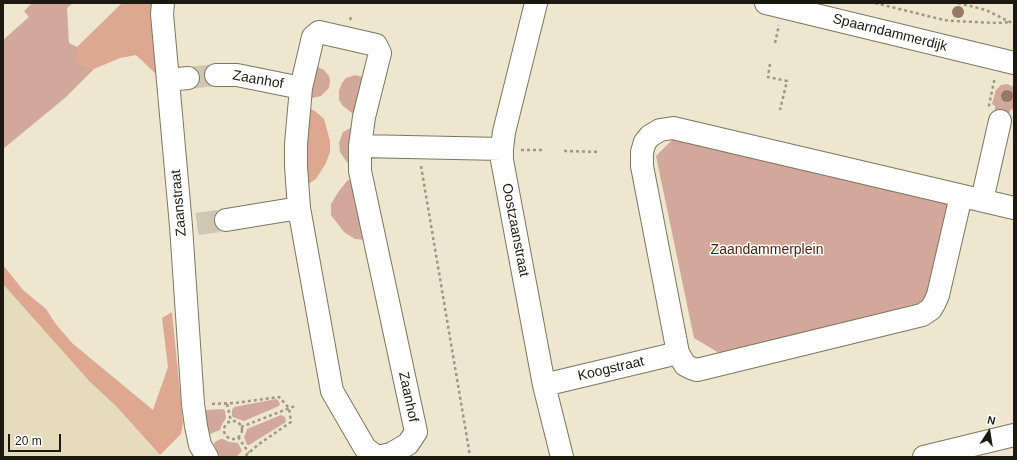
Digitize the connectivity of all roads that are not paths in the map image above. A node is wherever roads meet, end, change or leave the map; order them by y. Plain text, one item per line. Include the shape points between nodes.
1 (163, 3) edge
2 (536, 3) edge
3 (766, 3) edge
4 (814, 3) edge
5 (1013, 55) edge
6 (216, 75) tunnel mouth
7 (301, 88) junction
8 (994, 113) road end
9 (360, 146) junction
10 (502, 149) junction
11 (971, 198) junction
12 (299, 208) junction
13 (1014, 208) edge
14 (226, 220) tunnel mouth
15 (678, 353) junction
16 (544, 384) junction
17 (1014, 437) edge
18 (392, 455) edge
19 (207, 457) edge
20 (562, 457) edge
21 (924, 457) edge

1 - 19 street, Zaanstraat via 162,14 178,79 189,225 196,426 200,445
2 - 10 street, Oostzaanstraat
3 - 5 street, Spaarndammerdijk
4 - 5 street, Spaarndammerdijk
6 - 7 street, Zaanhof via 237,74
7 - 9 street, Zaanhof via 312,37 319,32 376,45 380,53 364,117
7 - 12 street, Zaanhof via 296,144
8 - 11 street
9 - 10 street
9 - 18 street, Zaanhof via 360,172 416,432 408,444
10 - 16 street, Oostzaanstraat
11 - 13 street
11 - 15 street via 938,295 931,309 922,315 697,370 685,365
11 - 15 street via 673,128 660,130 645,142 642,166
12 - 14 street
12 - 18 street, Zaanhof via 332,391 365,448 377,457
15 - 16 street, Koogstraat
16 - 20 street, Oostzaanstraat
17 - 21 street

